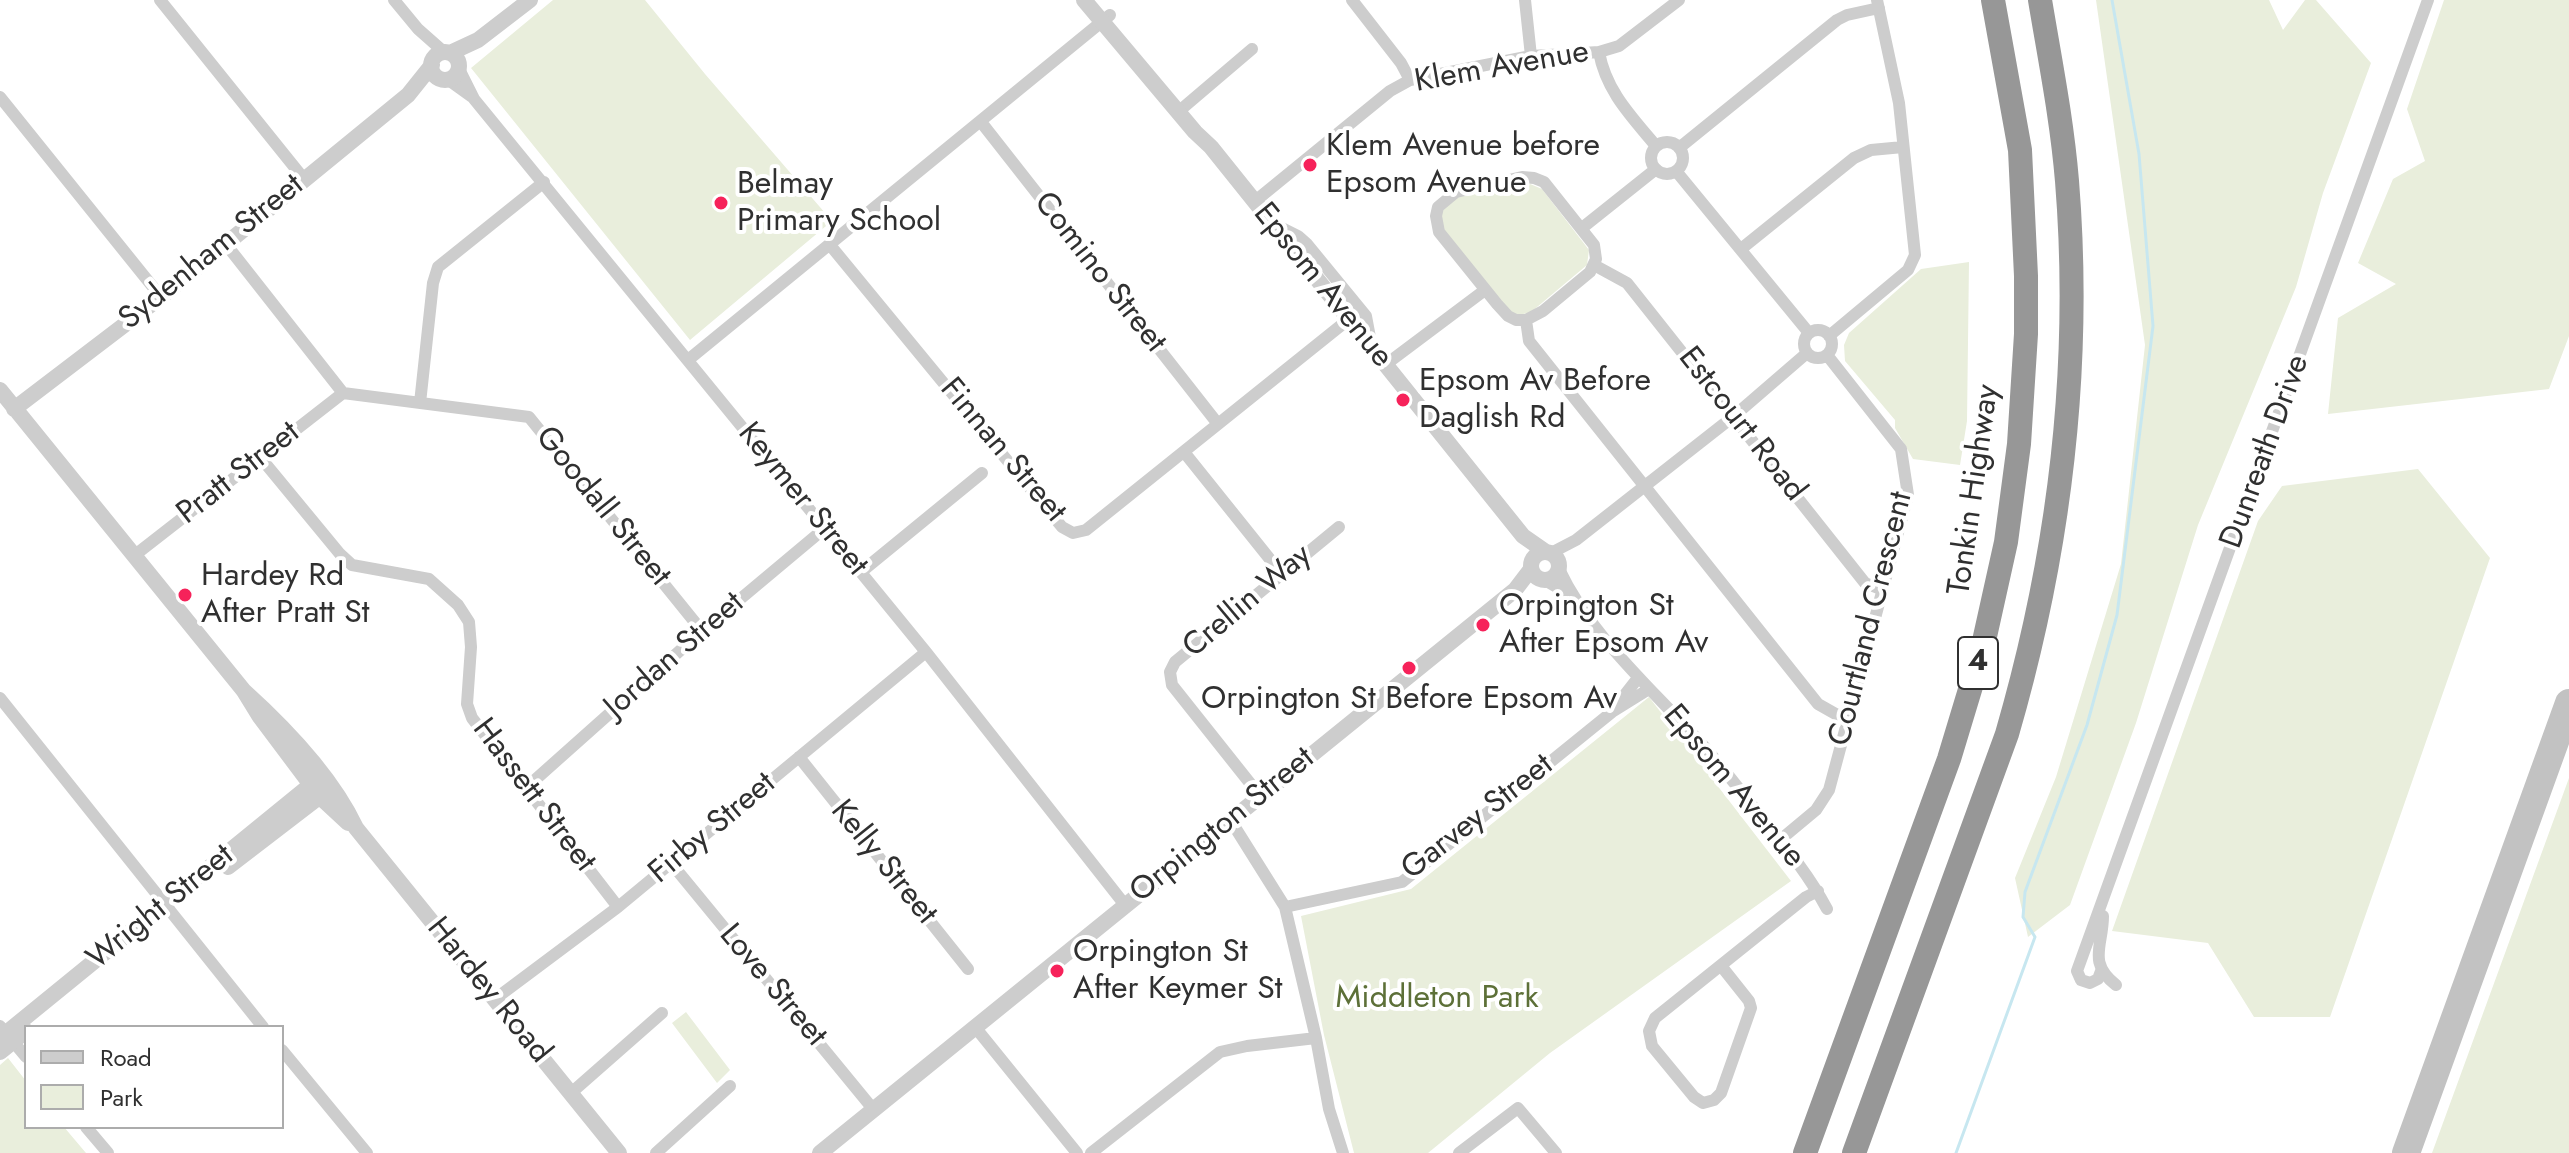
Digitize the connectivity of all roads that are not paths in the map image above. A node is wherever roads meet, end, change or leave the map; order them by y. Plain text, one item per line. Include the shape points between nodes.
1 (160, 0) edge
2 (394, 0) edge
3 (530, 0) edge
4 (1084, 0) edge
5 (1098, 0) edge
6 (1352, 0) edge
7 (1525, 0) edge
8 (1679, 0) edge
9 (1993, 0) edge
10 (2040, 0) edge
11 (2428, 0) edge
12 (1878, 4) edge
13 (1106, 19) junction
14 (1252, 49) dead end
15 (1599, 52) junction
16 (1531, 56) junction
17 (446, 65) junction
18 (1410, 80) junction
19 (0, 97) edge
20 (1181, 109) junction
21 (981, 122) junction
22 (1656, 146) junction
23 (1903, 147) junction
24 (1679, 148) junction
25 (1656, 169) junction
26 (1676, 171) junction
27 (304, 179) junction
28 (544, 182) junction
29 (1254, 202) junction
30 (1270, 221) junction
31 (1582, 228) junction
32 (225, 243) junction
33 (830, 245) junction
34 (1741, 249) junction
35 (1594, 265) junction
36 (1485, 290) junction
37 (161, 297) junction
38 (1349, 319) junction
39 (1526, 320) junction
40 (1809, 333) junction
41 (1829, 336) junction
42 (1372, 348) junction
43 (1807, 353) junction
44 (1827, 355) junction
45 (688, 360) junction
46 (1385, 365) junction
47 (0, 390) edge
48 (343, 393) junction
49 (420, 403) junction
50 (14, 409) junction
51 (1734, 416) junction
52 (1218, 424) junction
53 (1184, 452) junction
54 (260, 457) junction
55 (982, 473) dead end
56 (1645, 485) junction
57 (1339, 527) dead end
58 (825, 528) junction
59 (135, 555) junction
60 (1545, 566) junction
61 (861, 572) junction
62 (1281, 573) junction
63 (1883, 590) junction
64 (702, 631) junction
65 (926, 652) junction
66 (1638, 678) junction
67 (1649, 689) junction
68 (0, 698) edge
69 (1612, 712) junction
70 (1848, 721) junction
71 (799, 757) junction
72 (321, 786) junction
73 (527, 787) junction
74 (1261, 797) junction
75 (1231, 821) junction
76 (1780, 840) junction
77 (671, 863) junction
78 (1818, 891) junction
79 (1125, 905) junction
80 (2103, 905) junction
81 (618, 907) junction
82 (1285, 907) junction
83 (167, 909) junction
84 (1827, 909) dead end
85 (1722, 967) junction
86 (968, 969) dead end
87 (2101, 971) junction
88 (2116, 985) dead end
89 (495, 999) junction
90 (662, 1013) dead end
91 (33, 1025) edge
92 (261, 1025) edge
93 (975, 1027) junction
94 (8, 1037) edge
95 (1316, 1038) junction
96 (284, 1052) edge
97 (24, 1055) edge
98 (730, 1086) dead end
99 (571, 1093) junction
100 (873, 1109) junction
101 (88, 1129) edge
102 (108, 1153) edge
103 (367, 1153) edge
104 (619, 1153) edge
105 (656, 1153) edge
106 (820, 1153) edge
107 (1077, 1153) edge
108 (1091, 1153) edge
109 (1343, 1153) edge
110 (1459, 1153) edge
111 (1556, 1153) edge
112 (1805, 1153) edge
113 (1854, 1153) edge

1 - 27 street
2 - 17 street, Keymer Street
3 - 17 street, Sydenham Street
4 - 13 street, Epsom Avenue
5 - 13 street, Epsom Avenue
6 - 18 street
7 - 16 street
8 - 15 street, Klem Avenue via 1619,46
9 - 112 highway, Tonkin Highway / 4 via 2020,150 2026,276 2019,444 2006,542 1982,650 1949,759
10 - 113 highway, 4 via 2067,177 2071,272 2071,345 2058,502 2025,673 2007,734
11 - 80 street, Dunreath Drive
12 - 23 street
12 - 24 street via 1837,20
13 - 20 street, Epsom Avenue
13 - 21 street
14 - 20 street
15 - 16 street, Klem Avenue
15 - 22 street via 1608,85
16 - 18 street, Klem Avenue
17 - 27 street, Sydenham Street
17 - 28 street, Keymer Street
18 - 29 street, Klem Avenue
19 - 37 street
20 - 29 street, Epsom Avenue
21 - 33 street
21 - 52 street, Comino Street
22 - 24 street via 1672,142
22 - 25 street
23 - 34 street via 1862,153
23 - 41 street via 1913,262
24 - 26 street via 1683,157
25 - 26 street
25 - 31 street
26 - 34 street
27 - 32 street, Sydenham Street
28 - 45 street, Keymer Street
28 - 49 street via 438,267
29 - 30 street, Epsom Avenue
30 - 38 street, Epsom Avenue
30 - 42 street via 1307,244 1366,316
31 - 35 street via 1596,250
31 - 36 street via 1544,182 1534,178 1456,192 1438,207 1436,222
32 - 37 street, Sydenham Street
32 - 48 street
33 - 45 street
33 - 53 street, Finnan Street via 1068,531 1086,530
34 - 40 street
35 - 39 street
35 - 51 street, Estcourt Road via 1627,283
36 - 39 street via 1508,316
36 - 46 street
37 - 50 street, Sydenham Street
38 - 42 street, Epsom Avenue
38 - 52 street, Finnan Street
39 - 56 street via 1529,341
40 - 41 street via 1819,330
40 - 43 street
41 - 44 street
42 - 46 street, Epsom Avenue
43 - 44 street via 1818,359
43 - 51 street
44 - 63 street, Courtland Crescent via 1901,449 1908,495
45 - 58 street, Keymer Street
46 - 60 street, Epsom Avenue
47 - 50 street, Hardey Road
48 - 49 street, Goodall Street
48 - 54 street, Pratt Street
49 - 64 street, Goodall Street via 529,417
50 - 59 street, Hardey Road
51 - 56 street
51 - 63 street, Estcourt Road via 1865,583
52 - 53 street, Finnan Street
53 - 62 street
54 - 59 street, Pratt Street
54 - 73 street, Hassett Street via 352,565 429,579 458,605 469,622 467,704 472,718
55 - 61 street
56 - 60 street
56 - 70 street via 1818,704
57 - 62 street, Crellin Way
58 - 61 street, Keymer Street
58 - 64 street, Jordan Street
59 - 72 street, Hardey Road via 244,691 282,725
60 - 66 street, Epsom Avenue
60 - 74 street, Orpington Street
61 - 65 street, Keymer Street
62 - 74 street, Crellin Way via 1175,662 1170,672 1172,685
63 - 70 street, Courtland Crescent
64 - 73 street, Jordan Street
65 - 71 street, Firby Street
65 - 79 street, Keymer Street
66 - 67 street, Epsom Avenue
66 - 69 street, Garvey Street
67 - 69 street, Garvey Street
67 - 76 street, Epsom Avenue via 1699,740
68 - 83 street
69 - 82 street, Garvey Street via 1402,882
70 - 76 street, Courtland Crescent via 1825,799
71 - 77 street, Firby Street
71 - 86 street, Kelly Street
72 - 83 street, Wright Street
72 - 89 street, Hardey Road via 347,808 356,828
73 - 81 street, Hassett Street
74 - 75 street, Orpington Street
75 - 79 street, Orpington Street
75 - 82 street
76 - 78 street, Epsom Avenue
77 - 81 street, Firby Street
77 - 100 street, Love Street
78 - 84 street, Epsom Avenue
78 - 85 street
79 - 93 street, Orpington Street
80 - 87 street, Dunreath Drive
80 - 87 street, Dunreath Drive via 2077,971 2090,983
81 - 89 street, Firby Street
82 - 95 street
83 - 91 street, Wright Street
83 - 92 street
83 - 94 street, Wright Street
85 - 85 street via 1655,1018 1649,1031 1652,1046 1703,1103 1721,1093 1751,1008
87 - 88 street
89 - 99 street, Hardey Road
90 - 99 street
93 - 100 street, Orpington Street
93 - 107 street
94 - 97 street
95 - 108 street via 1220,1052
95 - 109 street
96 - 103 street
98 - 105 street
99 - 104 street, Hardey Road
100 - 106 street, Orpington Street
101 - 102 street
110 - 111 street via 1518,1108

